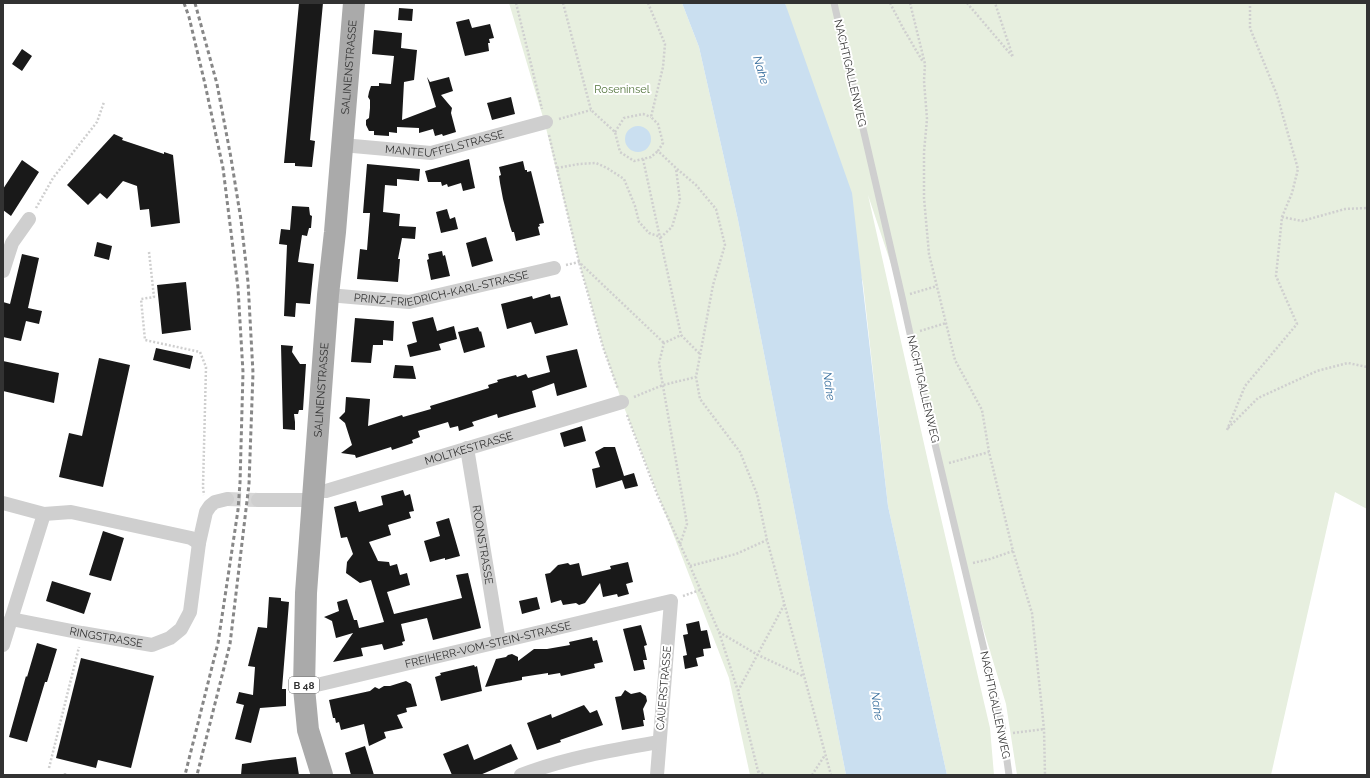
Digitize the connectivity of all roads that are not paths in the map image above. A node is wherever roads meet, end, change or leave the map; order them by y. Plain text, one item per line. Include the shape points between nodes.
1 (354, 3) edge
2 (834, 3) edge
3 (546, 122) road end
4 (342, 145) junction
5 (29, 219) road end
6 (554, 268) dead end
7 (3, 271) edge
8 (328, 296) junction
9 (622, 402) road end
10 (467, 448) junction
11 (314, 496) junction
12 (227, 500) tunnel mouth
13 (258, 500) tunnel mouth
14 (3, 503) edge
15 (44, 514) junction
16 (199, 543) junction
17 (671, 601) joint
18 (11, 619) junction
19 (500, 642) junction
20 (3, 646) edge
21 (304, 688) junction
22 (660, 742) junction
23 (322, 775) edge
24 (522, 775) edge
25 (657, 775) edge
26 (1010, 775) edge

1 - 4 main road, SALINENSTRASSE
2 - 26 lane, NACHTIGALLENWEG via 1002,725
3 - 4 street, MANTEUFFELSTRASSE via 431,153
4 - 8 main road, SALINENSTRASSE
5 - 7 street via 12,243
6 - 8 street, PRINZ-FRIEDRICH-KARL-STRASSE via 409,302
8 - 11 main road, SALINENSTRASSE
9 - 10 street, MOLTKESTRASSE
10 - 11 street, MOLTKESTRASSE via 326,490
10 - 19 street, ROONSTRASSE
11 - 13 street
11 - 21 main road, SALINENSTRASSE / B 48 via 306,593
12 - 16 street, RINGSTRASSE via 215,502 210,506 204,519
14 - 15 street
15 - 16 street via 71,512 190,538
15 - 18 street
16 - 18 street, RINGSTRASSE via 190,612 176,634 163,642 152,645
17 - 19 street, FREIHERR-VOM-STEIN-STRASSE
17 - 22 street, CAUERSTRASSE
18 - 20 street
19 - 21 street, FREIHERR-VOM-STEIN-STRASSE
21 - 23 main road, SALINENSTRASSE / B 48 via 308,730
22 - 24 street via 582,756
22 - 25 street, CAUERSTRASSE

